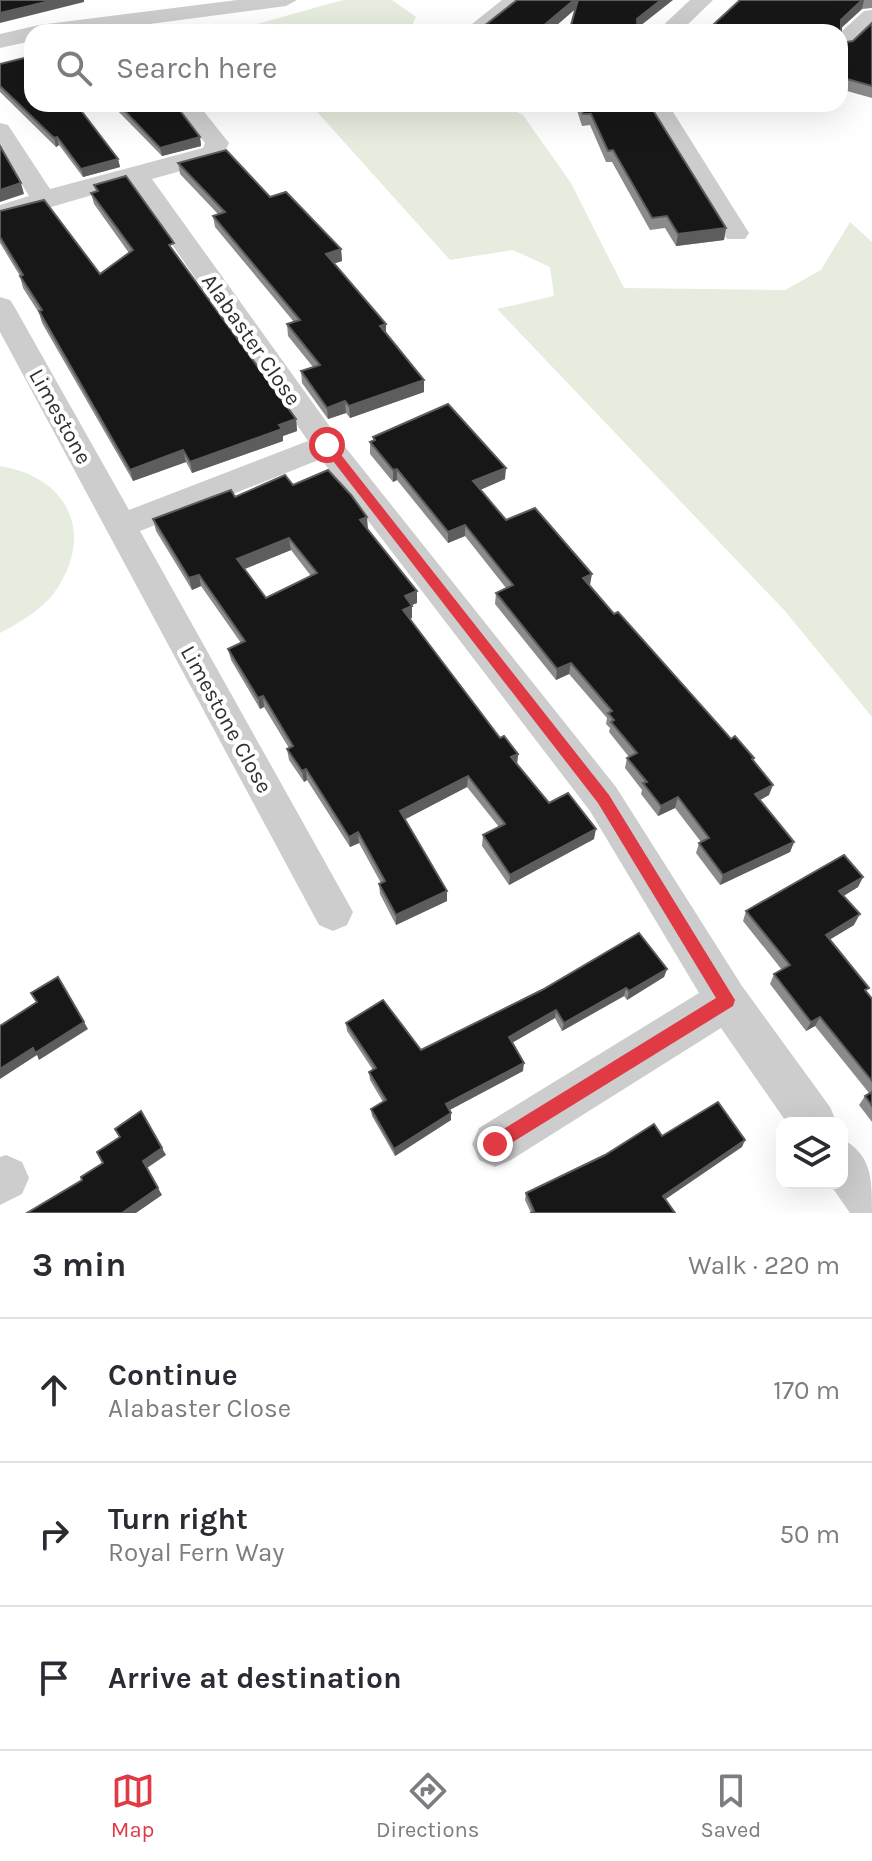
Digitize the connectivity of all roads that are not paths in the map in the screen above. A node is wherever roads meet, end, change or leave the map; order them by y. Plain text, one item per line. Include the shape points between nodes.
1 (100, 0) edge
2 (286, 0) edge
3 (515, 0) edge
4 (702, 0) edge
5 (872, 16) edge
6 (121, 24) edge
7 (147, 24) edge
8 (484, 24) edge
9 (676, 24) edge
10 (24, 36) edge
11 (848, 38) edge
12 (0, 41) edge
13 (192, 112) edge
14 (660, 112) edge
15 (0, 130) edge
16 (138, 177) junction
17 (42, 197) junction
18 (0, 214) edge
19 (736, 233) dead end
20 (0, 306) edge
21 (327, 445) junction
22 (121, 526) junction
23 (333, 912) dead end
24 (727, 1000) junction
25 (810, 1117) edge
26 (495, 1144) dead end
27 (848, 1170) edge
28 (872, 1204) edge

1 - 6 street
2 - 7 street
3 - 8 street
4 - 9 street
5 - 11 street
10 - 12 street
13 - 16 street via 217,143 213,152
14 - 19 street
15 - 17 street
16 - 17 street
16 - 21 street, Alabaster Close
17 - 18 street
20 - 22 street, Limestone
21 - 22 street
21 - 24 street, Alabaster Close via 603,799
22 - 23 street, Limestone Close
24 - 25 street, Alabaster Close
24 - 26 street
27 - 28 street

